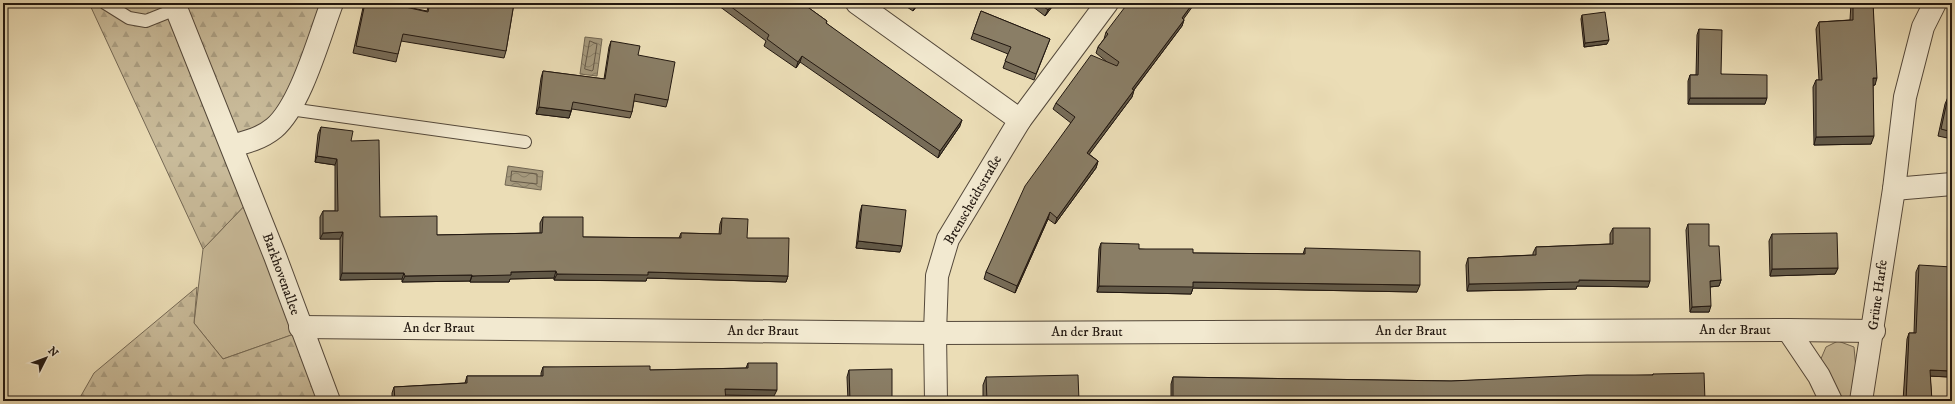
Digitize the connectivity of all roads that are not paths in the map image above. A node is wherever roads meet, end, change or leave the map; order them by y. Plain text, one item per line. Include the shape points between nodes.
1 (105, 3) edge
2 (332, 3) edge
3 (857, 3) edge
4 (1107, 3) edge
5 (1935, 3) edge
6 (175, 6) edge
7 (290, 109) junction
8 (1020, 120) junction
9 (525, 142) dead end
10 (232, 146) junction
11 (1952, 184) edge
12 (1894, 189) junction
13 (300, 327) junction
14 (1788, 330) junction
15 (1874, 331) junction
16 (935, 333) junction
17 (329, 401) edge
18 (936, 401) edge
19 (1831, 401) edge
20 (1861, 401) edge

1 - 6 lane, Barkhovenallee via 129,18 146,21
2 - 7 street via 300,90
3 - 8 street
4 - 8 street, Brenscheidtstraße
5 - 12 street, Grüne Harfe via 1923,27 1905,97
6 - 10 street, Barkhovenallee
7 - 9 lane
7 - 10 street via 274,128 258,139
8 - 16 street, Brenscheidtstraße via 948,239 937,276
10 - 13 street, Barkhovenallee
11 - 12 street
12 - 15 street, Grüne Harfe
13 - 16 street, An der Braut
13 - 17 street, Barkhovenallee
14 - 15 street, An der Braut
14 - 16 street, An der Braut
14 - 19 street via 1819,376
15 - 20 street, Grüne Harfe
16 - 18 street, Brenscheidtstraße

